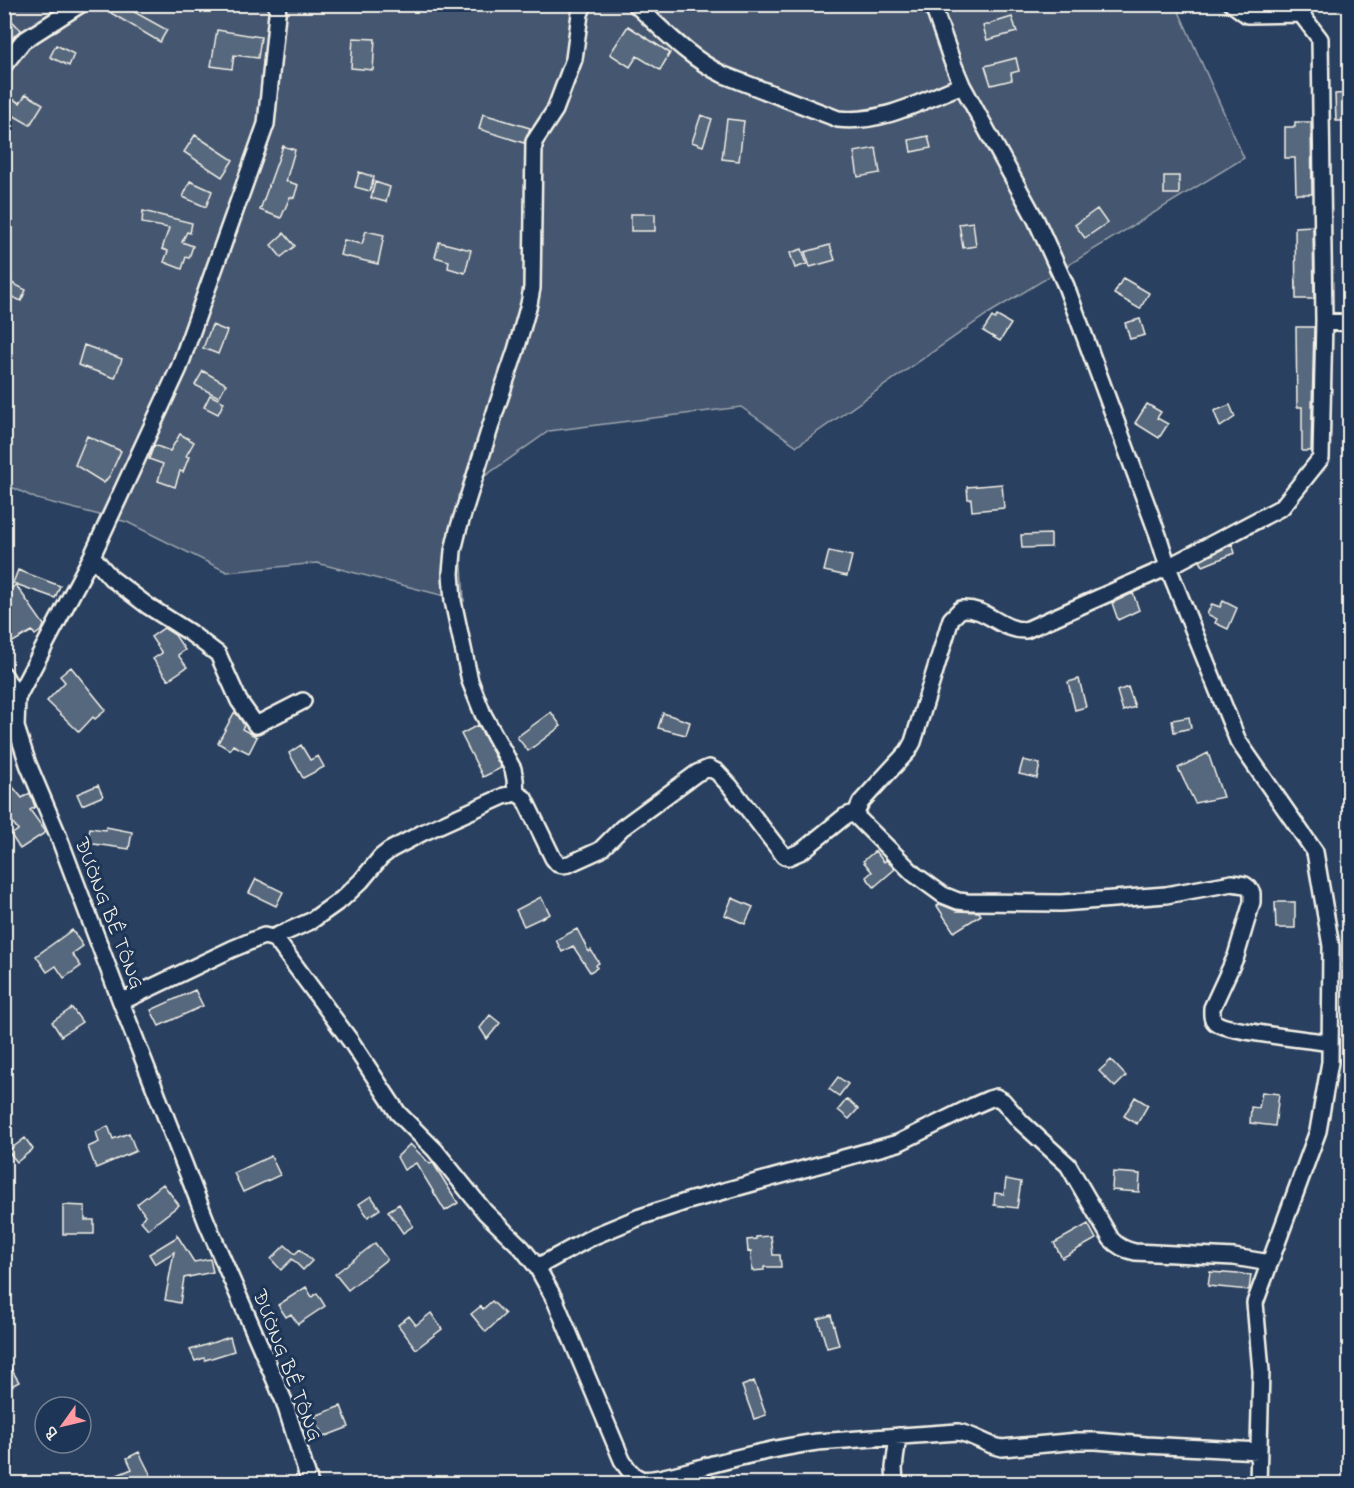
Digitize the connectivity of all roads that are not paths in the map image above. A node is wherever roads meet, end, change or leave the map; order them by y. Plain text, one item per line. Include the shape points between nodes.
1 (81, 4) edge
2 (278, 4) edge
3 (584, 4) edge
4 (634, 4) edge
5 (933, 4) edge
6 (1232, 4) edge
7 (4, 65) edge
8 (962, 85) junction
9 (1324, 321) junction
10 (1350, 323) edge
11 (92, 556) junction
12 (1168, 567) junction
13 (4, 675) edge
14 (18, 698) junction
15 (303, 701) dead end
16 (10, 731) edge
17 (516, 793) junction
18 (855, 815) junction
19 (272, 938) junction
20 (121, 1002) junction
21 (1330, 1043) junction
22 (1270, 1263) junction
23 (537, 1267) junction
24 (898, 1436) junction
25 (1259, 1451) junction
26 (310, 1484) edge
27 (895, 1484) edge
28 (1258, 1484) edge

1 - 7 street via 23,41
2 - 11 street, ĐƯỜNG BÊ TÔNG via 266,124 179,368
3 - 17 street via 574,59 555,110 534,142 529,304 472,484 453,551 451,573 470,681 513,769
4 - 8 street via 710,68 838,119 853,121 882,116
5 - 8 street
6 - 9 street via 1247,15 1301,14 1320,39
8 - 12 street via 1036,220 1066,286
9 - 10 street
9 - 12 street via 1321,458 1282,507
11 - 14 street, ĐƯỜNG BÊ TÔNG
11 - 15 street via 111,578 218,654 256,725
12 - 18 street via 1026,630 1017,631 970,608 961,609 951,619 913,742 861,802
12 - 21 street via 1238,741 1315,852 1331,946
13 - 14 street
14 - 16 street, ĐƯỜNG BÊ TÔNG
16 - 20 street, ĐƯỜNG BÊ TÔNG via 58,835
17 - 18 street via 524,798 553,858 563,865 600,850 622,828 709,768 730,786 784,856 802,851 844,817
17 - 19 street via 453,818 390,850 342,899 311,921
18 - 21 street via 914,874 958,901 1061,903 1166,895 1232,883 1245,885 1252,893 1252,902 1236,956 1212,1008 1215,1022
19 - 20 street via 264,936 232,949
19 - 23 street via 352,1043 398,1113
20 - 26 street, ĐƯỜNG BÊ TÔNG via 207,1223 284,1401
21 - 22 street via 1318,1131
22 - 23 street via 1124,1250 1111,1239 1068,1165 996,1097 898,1143 640,1217
22 - 25 street via 1255,1303 1260,1371
23 - 24 street via 555,1300 622,1460 642,1479 795,1445
24 - 25 street via 958,1432 996,1448 1096,1441
24 - 27 street
25 - 28 street

